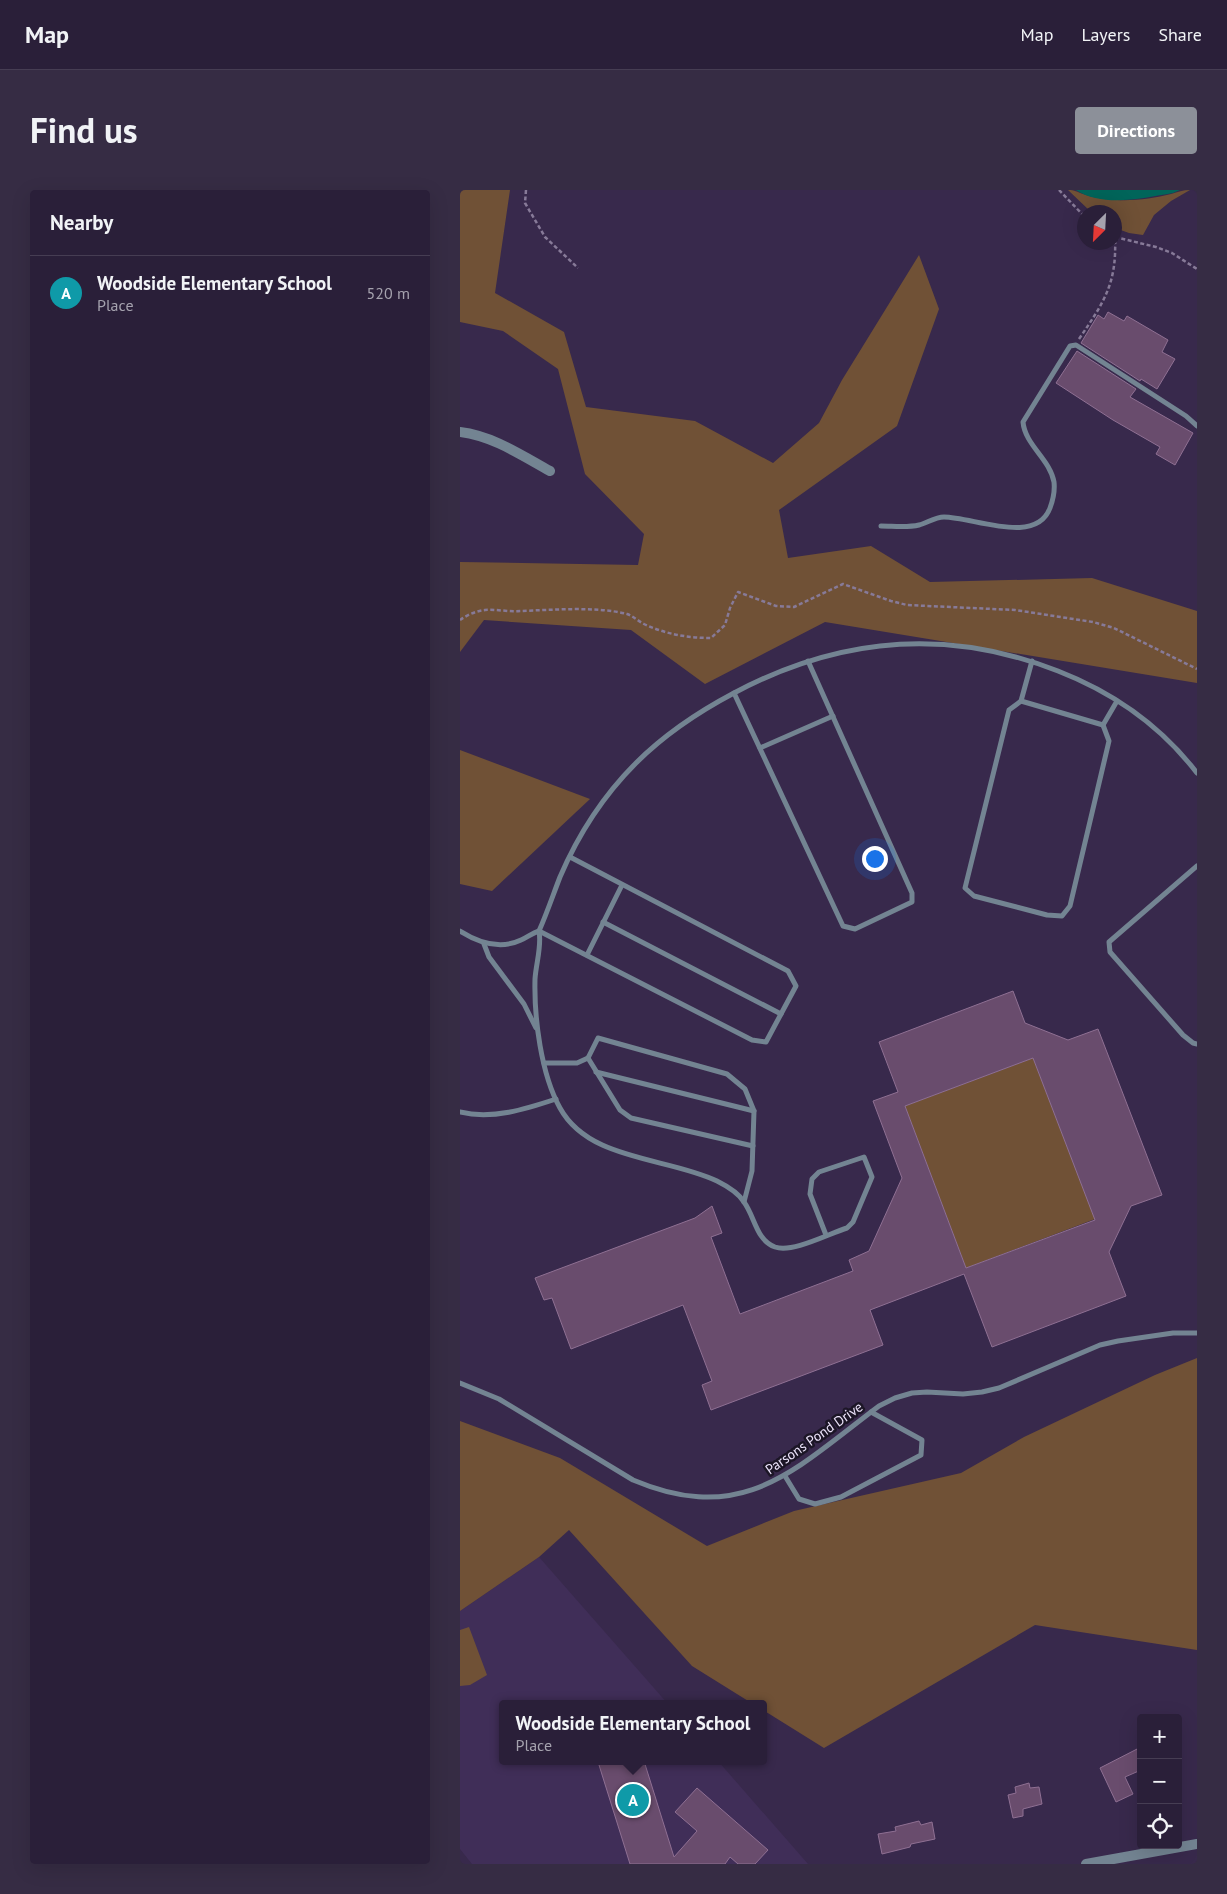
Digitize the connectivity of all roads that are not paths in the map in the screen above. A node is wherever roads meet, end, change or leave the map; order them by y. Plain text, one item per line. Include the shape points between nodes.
1 (1197, 426) edge
2 (460, 432) edge
3 (550, 471) dead end
4 (881, 526) dead end
5 (808, 661) junction
6 (1032, 661) junction
7 (734, 693) junction
8 (1117, 700) junction
9 (1021, 701) junction
10 (833, 716) junction
11 (1102, 725) junction
12 (760, 748) junction
13 (1197, 773) edge
14 (570, 857) junction
15 (1197, 866) edge
16 (622, 884) junction
17 (604, 922) junction
18 (460, 931) edge
19 (539, 931) junction
20 (484, 944) junction
21 (587, 955) junction
22 (781, 1014) junction
23 (538, 1033) junction
24 (1197, 1044) edge
25 (588, 1058) junction
26 (544, 1063) junction
27 (596, 1072) junction
28 (556, 1099) junction
29 (754, 1111) junction
30 (460, 1112) edge
31 (753, 1146) junction
32 (744, 1202) junction
33 (826, 1235) junction
34 (1197, 1333) edge
35 (460, 1384) edge
36 (871, 1412) junction
37 (785, 1476) junction
38 (1197, 1844) edge
39 (1086, 1864) edge

1 - 4 lane via 1076,345 1070,346 1023,422 1025,433 1054,484 1051,506 1042,520 1036,525 1020,528 945,517 913,526
2 - 3 street via 493,441
5 - 6 lane via 854,649 918,643 982,649
5 - 7 lane via 762,678
5 - 10 lane
6 - 8 lane via 1076,678
6 - 9 lane
7 - 12 lane
7 - 14 lane via 683,723 636,763 596,811
8 - 11 lane
8 - 13 lane via 1150,724
9 - 11 lane
9 - 11 lane via 1008,710 965,888 974,896 1047,915 1062,916 1070,906 1109,741
10 - 12 lane
10 - 12 lane via 912,893 912,902 854,929 843,926
14 - 16 lane
14 - 19 lane
15 - 24 lane via 1109,942 1110,952 1183,1035
16 - 17 lane
16 - 22 lane via 788,971 796,986
17 - 21 lane
17 - 22 lane
18 - 20 lane
19 - 20 lane via 509,944
19 - 21 lane
19 - 23 lane via 541,939 535,988
20 - 23 lane via 489,957 524,1004
21 - 22 lane via 752,1040 766,1042
23 - 26 lane
25 - 26 lane via 577,1063
25 - 27 lane
25 - 29 lane via 598,1038 727,1074 745,1089
26 - 28 lane
27 - 29 lane
27 - 31 lane via 620,1110 631,1118
28 - 30 lane via 502,1114
28 - 32 lane via 568,1120 595,1142 611,1150 697,1172 730,1188
29 - 31 lane
31 - 32 lane via 752,1171
32 - 33 lane via 764,1241 776,1247 796,1247
33 - 33 lane via 810,1194 812,1179 820,1172 864,1157 872,1177 852,1222 847,1228
34 - 36 lane, Parsons Pond Drive via 1173,1333 1100,1345 999,1388 963,1394 912,1393
35 - 37 lane, Parsons Pond Drive via 499,1398 632,1480 655,1489 684,1496 720,1497 750,1491
36 - 37 lane, Parsons Pond Drive
36 - 37 lane via 922,1440 920,1455 842,1498 815,1504 799,1499
38 - 39 street

